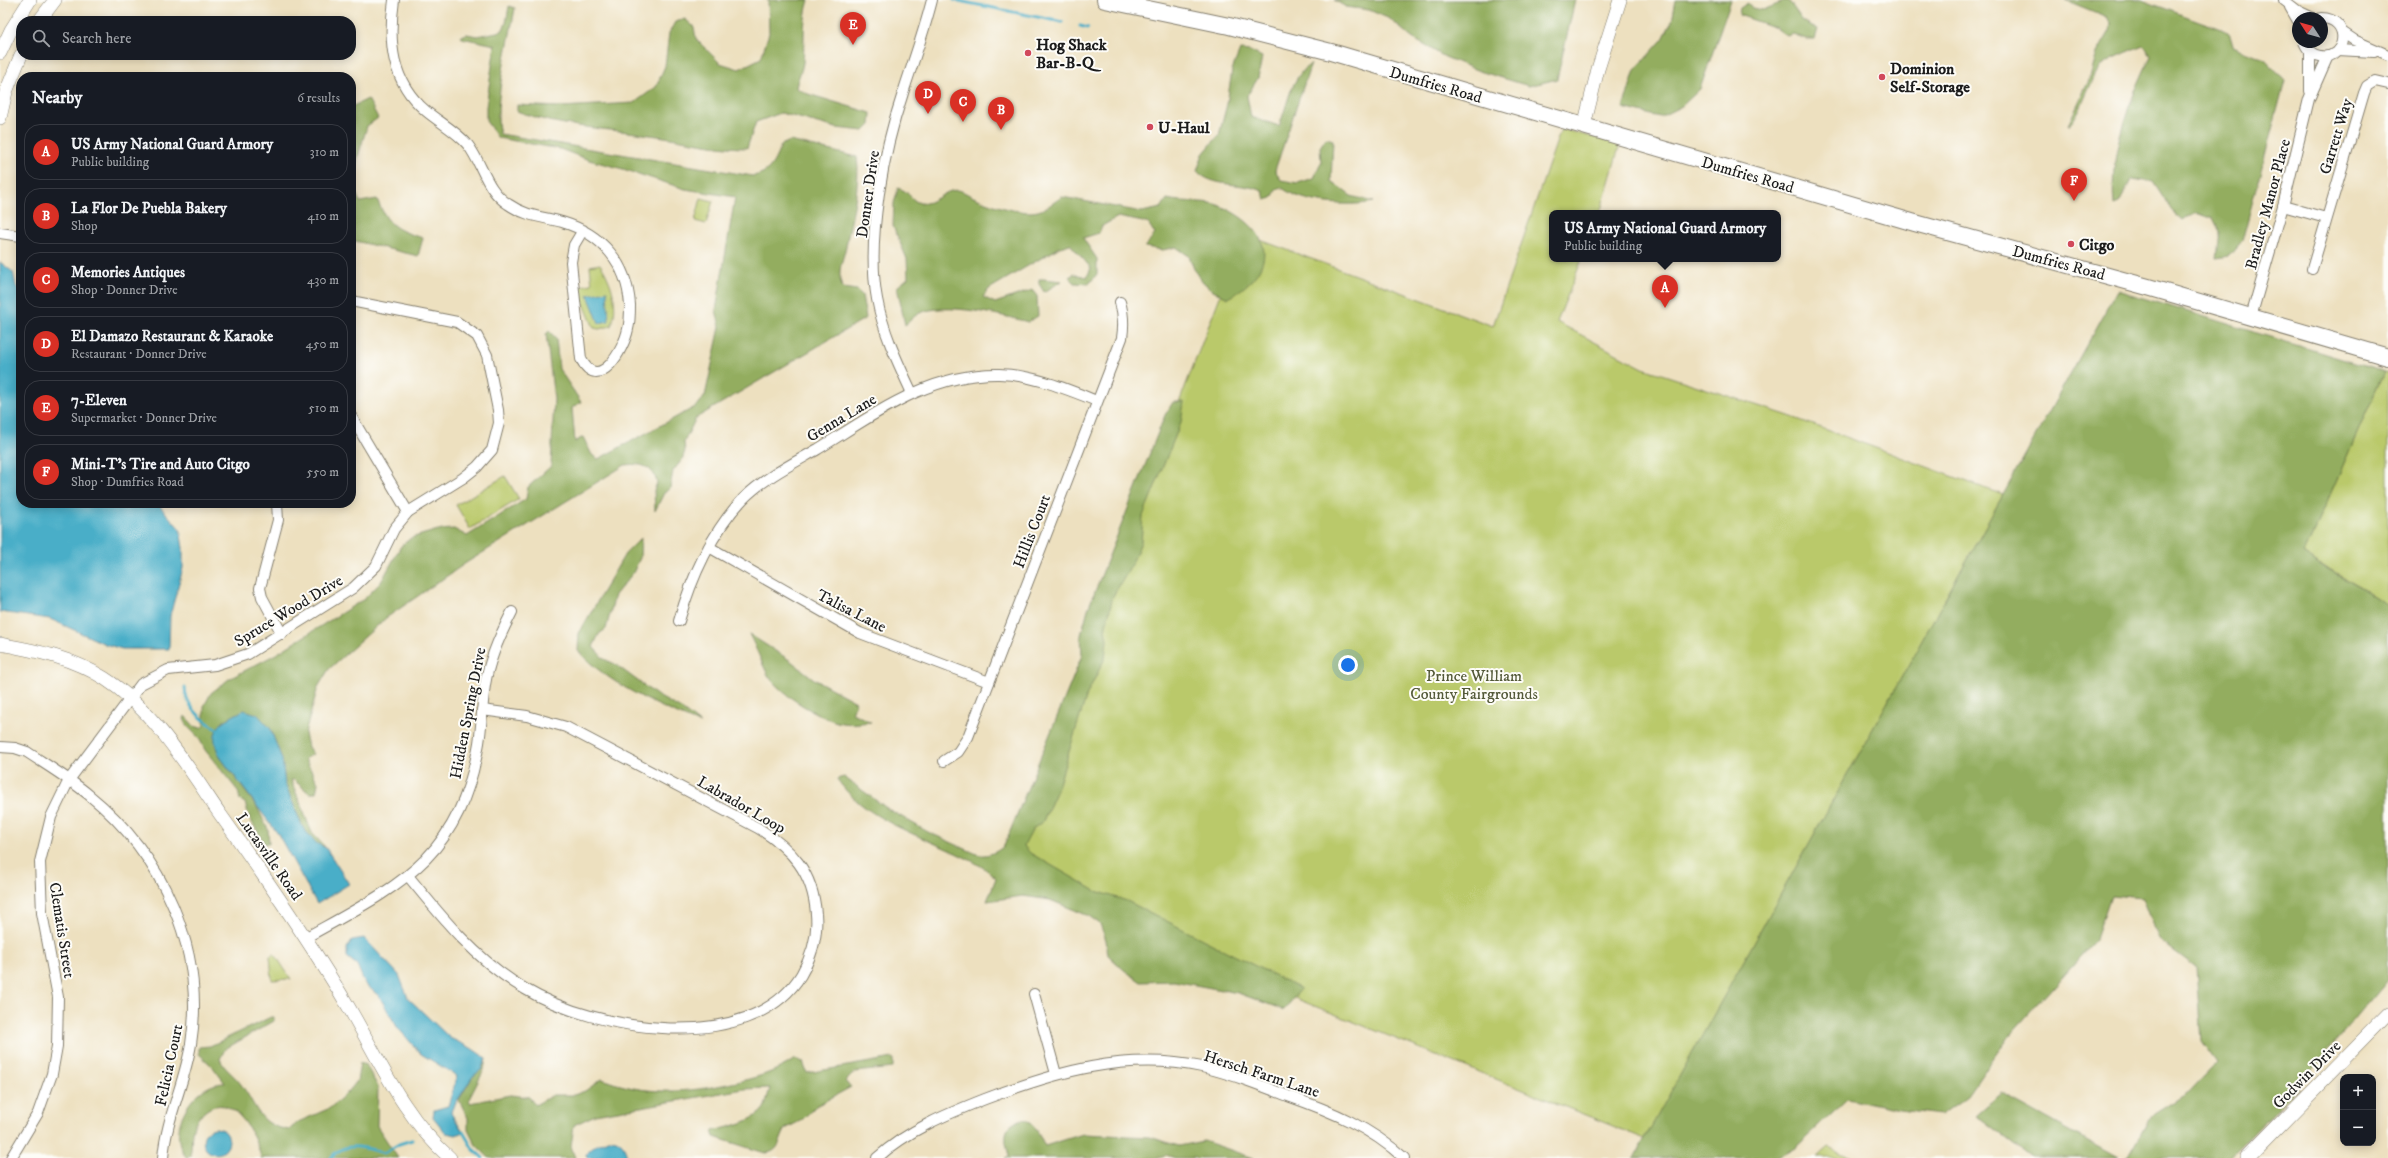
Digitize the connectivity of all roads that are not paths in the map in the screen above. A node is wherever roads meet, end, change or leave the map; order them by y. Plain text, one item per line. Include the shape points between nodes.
1 (30, 0) edge
2 (394, 0) edge
3 (932, 0) edge
4 (1105, 0) edge
5 (1620, 0) edge
6 (52, 1) edge
7 (2286, 3) edge
8 (2292, 12) edge
9 (2302, 12) edge
10 (20, 16) edge
11 (42, 16) edge
12 (2328, 20) edge
13 (16, 22) edge
14 (2342, 32) junction
15 (2308, 48) edge
16 (2338, 50) junction
17 (2310, 52) junction
18 (2378, 52) junction
19 (0, 53) edge
20 (2388, 55) edge
21 (2328, 56) junction
22 (19, 60) edge
23 (2388, 84) edge
24 (2310, 99) junction
25 (0, 118) edge
26 (1584, 126) junction
27 (2283, 206) junction
28 (2326, 218) junction
29 (583, 230) junction
30 (0, 233) edge
31 (16, 235) edge
32 (2312, 269) dead end
33 (356, 302) edge
34 (1120, 302) dead end
35 (2251, 317) junction
36 (2388, 357) edge
37 (912, 393) junction
38 (1097, 401) junction
39 (356, 424) edge
40 (277, 508) edge
41 (408, 512) junction
42 (710, 547) junction
43 (512, 612) dead end
44 (679, 621) dead end
45 (282, 634) junction
46 (0, 644) edge
47 (990, 682) junction
48 (130, 698) junction
49 (482, 710) junction
50 (0, 747) edge
51 (944, 761) dead end
52 (69, 780) junction
53 (409, 877) junction
54 (305, 938) junction
55 (1034, 994) dead end
56 (2388, 1014) edge
57 (1056, 1074) junction
58 (10, 1158) edge
59 (163, 1158) edge
60 (450, 1158) edge
61 (877, 1158) edge
62 (1404, 1158) edge
63 (2247, 1158) edge

1 - 10 street
2 - 29 street via 391,41 401,82 410,94 427,112 466,143 498,196 522,212
3 - 37 street, Donner Drive via 892,131 876,228 873,270 877,300 886,331
4 - 26 main road, Dumfries Road via 1229,26 1331,52
5 - 26 street via 1598,69
6 - 11 street
7 - 8 street
7 - 9 street
12 - 14 street via 2334,21
13 - 19 street
14 - 16 street via 2342,44
14 - 18 street
15 - 17 street
16 - 18 street
16 - 21 street
17 - 21 street
17 - 24 street, Bradley Manor Place
18 - 20 street
21 - 24 street, Bradley Manor Place
22 - 25 street via 6,92
23 - 28 street, Garrett Way via 2375,81 2367,86 2364,92
24 - 27 street, Bradley Manor Place
26 - 35 main road, Dumfries Road via 1915,223
27 - 28 street
27 - 35 street, Bradley Manor Place
28 - 32 street, Garrett Way
29 - 29 street via 606,246 618,262 628,289 630,305 628,329 623,342 607,366 601,372 595,373 590,372 581,359 571,262 574,246
30 - 31 street
33 - 41 street, Spruce Wood Drive via 457,322 477,336 488,355 499,423 492,450 463,478
34 - 38 street, Hillis Court via 1124,325 1122,338
35 - 36 main road, Dumfries Road
37 - 38 street, Genna Lane via 952,379 999,374 1037,379
37 - 42 street, Genna Lane via 755,488 731,514
38 - 47 street, Hillis Court
39 - 41 street
40 - 45 street via 278,520 260,588 262,597
41 - 45 street, Spruce Wood Drive via 394,529 383,555 366,578
42 - 44 street, Genna Lane via 693,577
42 - 47 street, Talisa Lane via 860,633
43 - 49 street, Hidden Spring Drive via 496,645
45 - 48 street, Spruce Wood Drive via 232,661 181,668 156,675 142,684
46 - 48 street, Lucasville Road via 64,658 104,678
47 - 51 street, Hillis Court via 965,743 958,752
48 - 52 street, Clematis Street
48 - 54 street, Lucasville Road via 158,728 199,784
49 - 53 street, Hidden Spring Drive via 474,765 459,810 437,846
49 - 53 street, Labrador Loop via 527,716 566,727 778,840 802,868 816,907 815,939 806,967 797,981 778,1000 752,1014 728,1022 678,1028 620,1024 593,1018 543,999 502,975 468,947
50 - 52 street, Felicia Court via 27,752
52 - 58 street, Clematis Street via 51,817 40,862 42,913 58,997 57,1046 52,1074 42,1101 25,1136
52 - 59 street, Felicia Court via 108,811 142,849 165,887 184,939 193,990 191,1043
53 - 54 street, Hidden Spring Drive via 390,891
54 - 60 street, Lucasville Road via 411,1116
55 - 57 street
56 - 63 street, Godwin Drive
57 - 61 street, Hersch Farm Lane via 968,1106 919,1128
57 - 62 street, Hersch Farm Lane via 1101,1064 1127,1062 1168,1062 1202,1067 1229,1074 1332,1112 1372,1133

